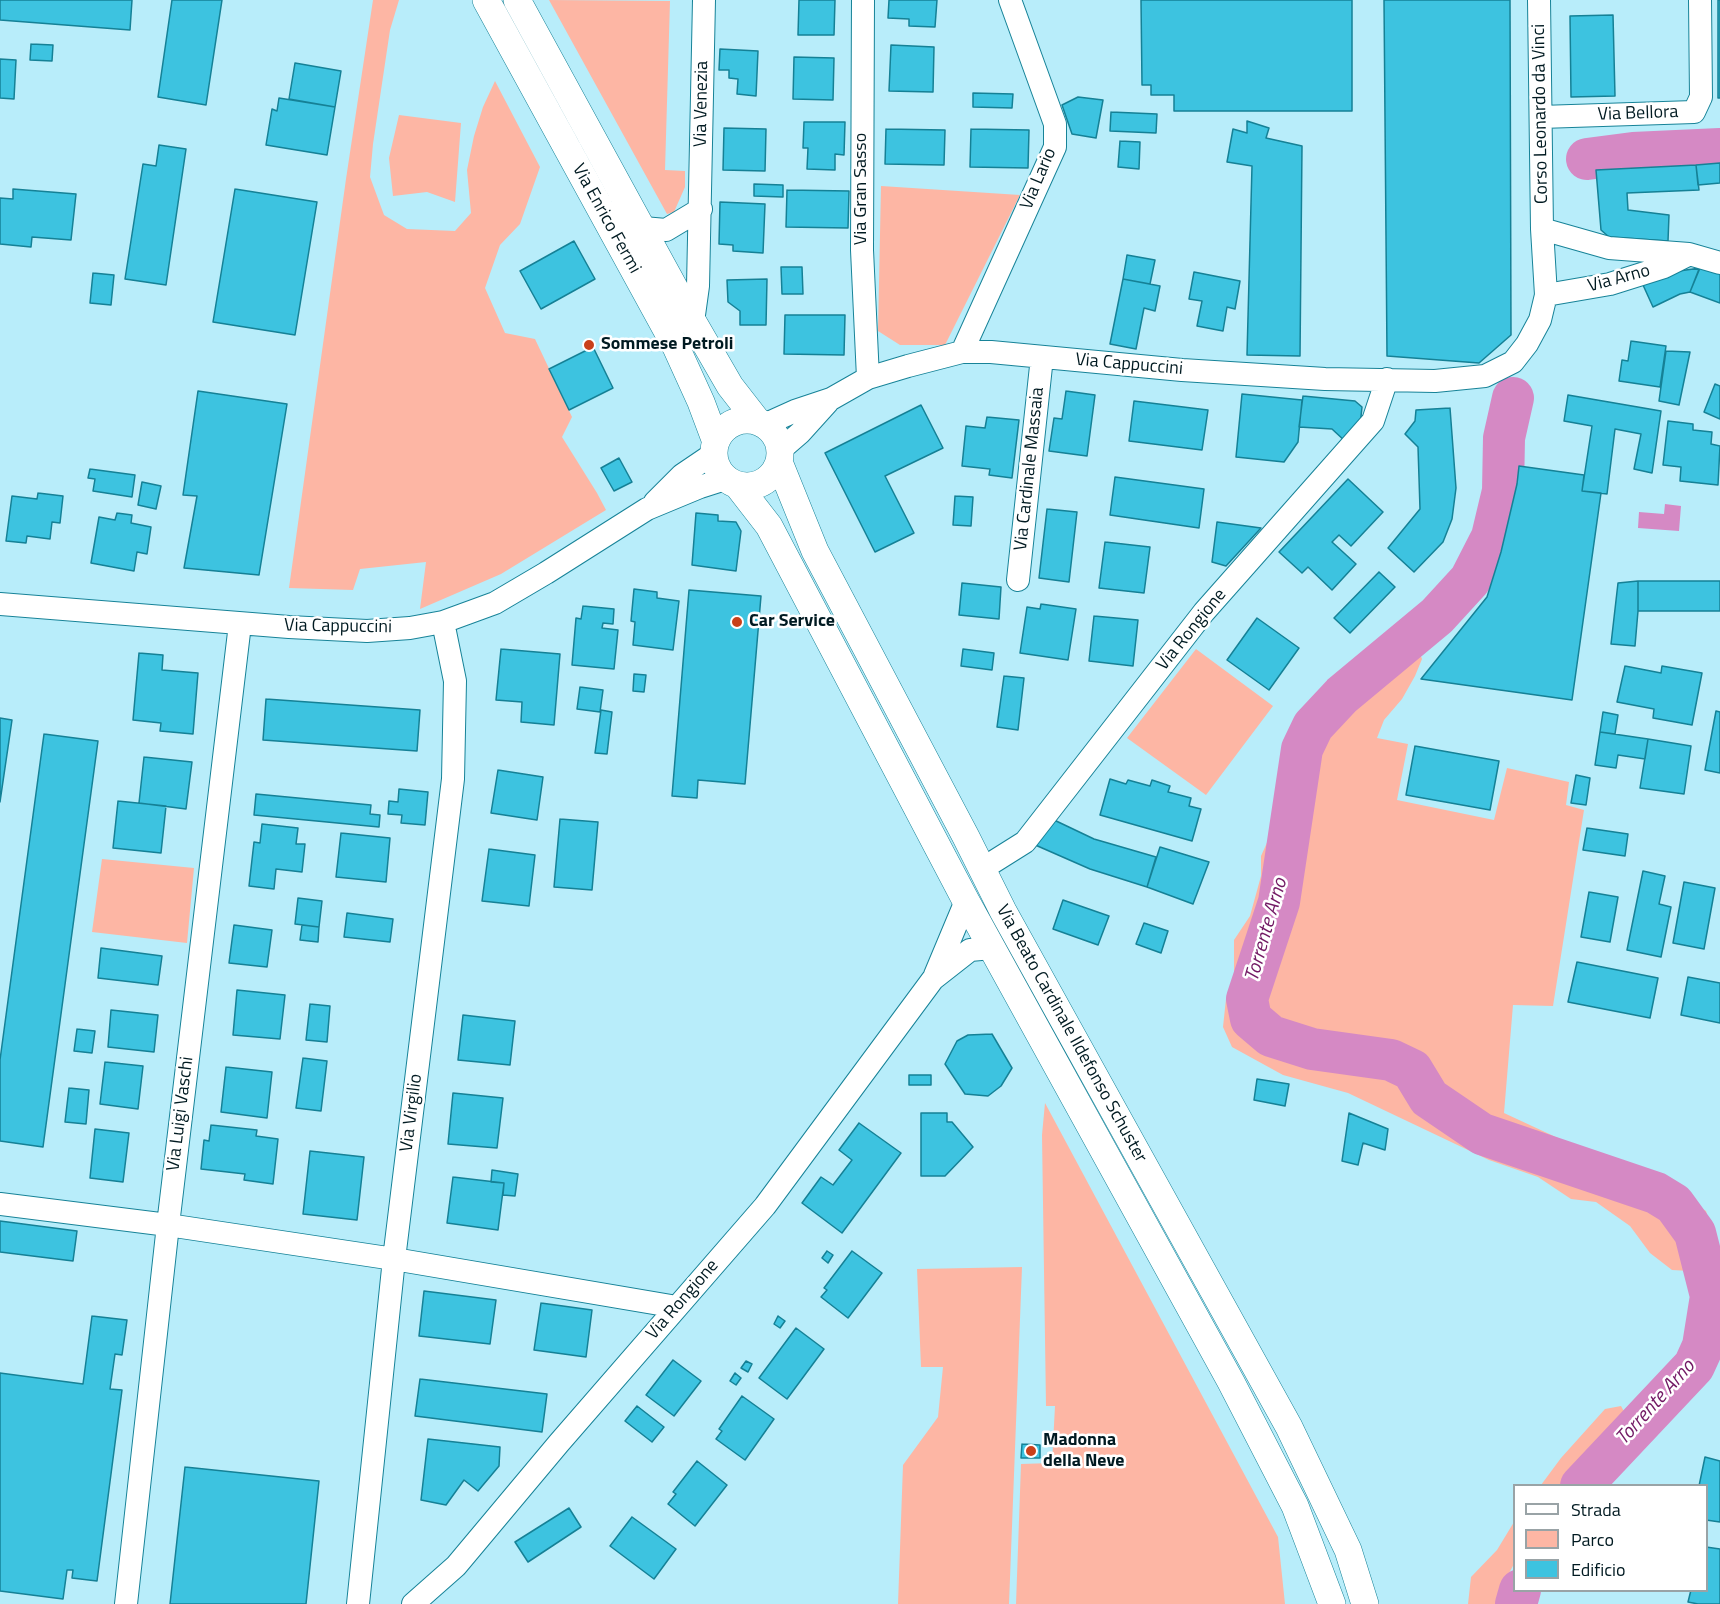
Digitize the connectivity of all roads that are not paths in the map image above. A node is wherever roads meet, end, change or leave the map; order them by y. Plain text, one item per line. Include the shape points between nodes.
1 (486, 0) edge
2 (517, 0) edge
3 (704, 0) edge
4 (863, 0) edge
5 (1010, 0) edge
6 (1539, 0) edge
7 (1700, 0) edge
8 (1540, 117) junction
9 (701, 209) junction
10 (643, 228) junction
11 (1542, 229) junction
12 (1689, 254) junction
13 (1720, 262) edge
14 (1546, 295) junction
15 (693, 322) junction
16 (962, 352) junction
17 (1042, 357) junction
18 (868, 378) junction
19 (1387, 379) junction
20 (831, 399) junction
21 (761, 424) junction
22 (715, 448) junction
23 (779, 457) junction
24 (732, 482) junction
25 (647, 509) junction
26 (1018, 580) dead end
27 (0, 604) edge
28 (443, 622) junction
29 (240, 624) junction
30 (982, 869) junction
31 (966, 901) junction
32 (992, 948) junction
33 (933, 979) junction
34 (0, 1204) edge
35 (168, 1225) junction
36 (394, 1259) junction
37 (677, 1307) junction
38 (126, 1604) edge
39 (358, 1604) edge
40 (413, 1604) edge
41 (1332, 1604) edge
42 (1365, 1604) edge

1 - 22 street, Via Enrico Fermi via 676,347 701,402
2 - 10 street, Via Enrico Fermi
3 - 9 street, Via Venezia
4 - 18 street, Via Gran Sasso via 862,250
5 - 16 street, Via Lario via 1055,124 1055,147
6 - 8 street, Corso Leonardo da Vinci
7 - 8 street, Via Bellora via 1701,97 1694,112
8 - 11 street, Corso Leonardo da Vinci
9 - 10 street via 666,230
9 - 15 street, Via Venezia
10 - 15 street, Via Enrico Fermi
11 - 12 street, Via Arno via 1609,248
11 - 14 street, Corso Leonardo da Vinci
12 - 13 street, Via Arno
12 - 14 street, Via Arno via 1664,267 1610,284
14 - 19 street, Via Cappuccini via 1540,320 1513,362 1485,376 1435,381
15 - 21 street, Via Enrico Fermi via 730,386
16 - 17 street, Via Cappuccini
16 - 18 street, Via Cappuccini
17 - 19 street, Via Cappuccini via 1182,370
17 - 26 street, Via Cardinale Massaia
18 - 20 street, Via Cappuccini
19 - 30 street, Via Rongione via 1373,421 1204,612 1025,842
20 - 21 street, Via Cappuccini
20 - 23 street, Via Cappuccini
21 - 22 street via 747,420 732,424 723,431
21 - 23 street via 776,437
22 - 24 street via 718,470
22 - 25 street, Via Cappuccini
23 - 24 street via 763,483 750,487
23 - 30 street, Via Beato Cardinale Ildefonso Schuster via 815,551
24 - 25 street, Via Cappuccini via 700,487
24 - 31 street, Via Beato Cardinale Ildefonso Schuster via 769,526
25 - 28 street, Via Cappuccini via 495,603
27 - 29 street, Via Cappuccini
28 - 29 street, Via Cappuccini via 368,631
28 - 36 street, Via Virgilio via 455,681 453,779
29 - 35 street, Via Luigi Vaschi
30 - 42 street, Via Beato Cardinale Ildefonso Schuster via 1289,1427 1348,1550
31 - 32 street, Via Beato Cardinale Ildefonso Schuster
31 - 33 street, Via Rongione
32 - 33 street, Via Rongione via 970,950
32 - 41 street, Via Beato Cardinale Ildefonso Schuster via 1242,1403 1294,1506
33 - 37 street, Via Rongione via 765,1206
34 - 35 street
35 - 36 street
35 - 38 street, Via Luigi Vaschi
36 - 37 street
36 - 39 street, Via Virgilio
37 - 40 street, Via Rongione via 456,1566

